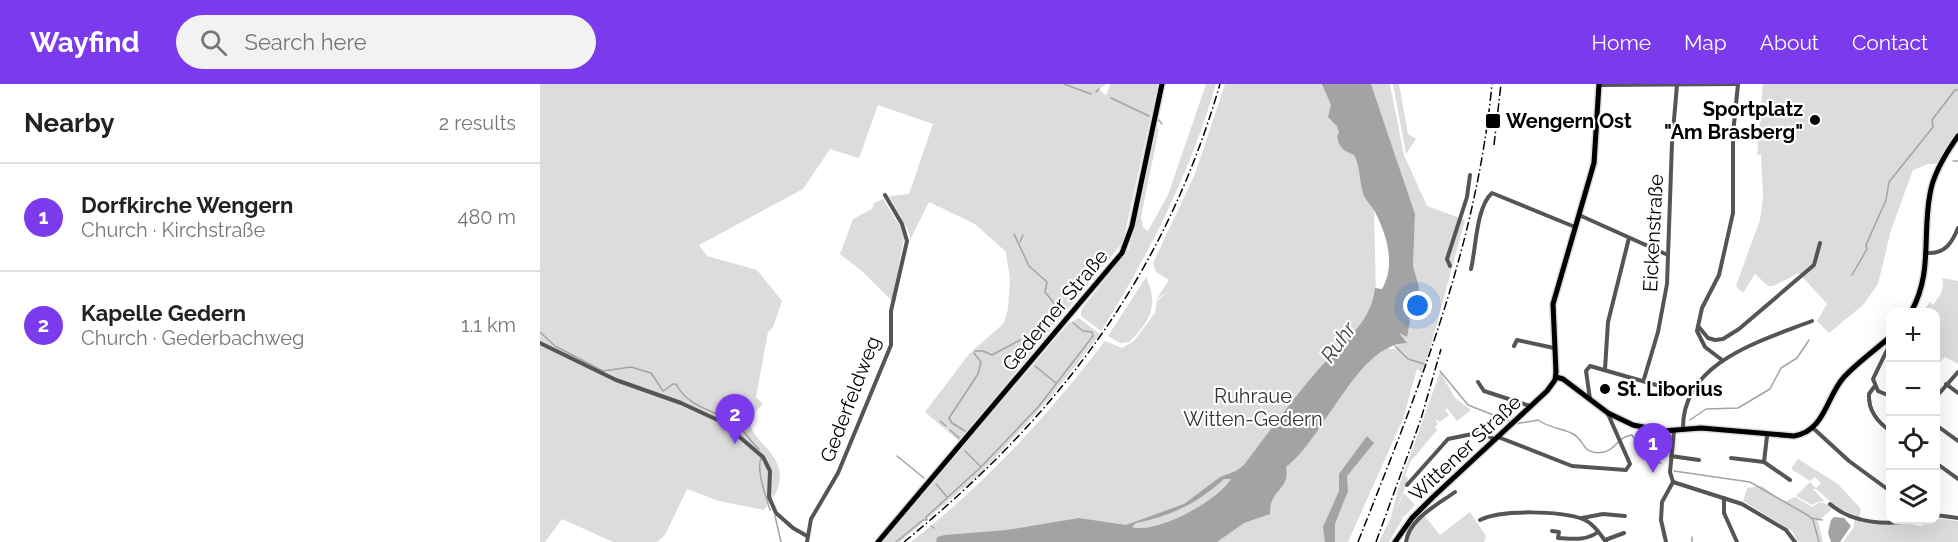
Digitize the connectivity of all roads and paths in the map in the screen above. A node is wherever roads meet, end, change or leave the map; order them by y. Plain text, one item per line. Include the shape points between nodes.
1 (1162, 84) edge
2 (1599, 84) edge
3 (1677, 84) edge
4 (1738, 84) edge
5 (1958, 136) edge
6 (1470, 175) dead end
7 (885, 195) dead end
8 (1579, 215) junction
9 (1575, 227) junction
10 (1958, 228) edge
11 (1629, 238) junction
12 (1820, 243) dead end
13 (1927, 253) junction
14 (1668, 255) junction
15 (1450, 266) dead end
16 (1471, 269) dead end
17 (1913, 308) edge
18 (1812, 321) dead end
19 (1698, 325) junction
20 (1886, 341) edge
21 (540, 343) edge
22 (1514, 346) dead end
23 (1554, 348) junction
24 (1886, 352) edge
25 (1722, 360) junction
26 (1605, 369) junction
27 (1958, 372) edge
28 (1556, 377) junction
29 (1644, 380) junction
30 (1478, 382) dead end
31 (1946, 384) junction
32 (1874, 387) junction
33 (1677, 391) dead end
34 (1940, 391) edge
35 (1958, 393) edge
36 (1886, 394) edge
37 (1590, 400) junction
38 (1531, 406) junction
39 (1608, 413) junction
40 (1813, 428) junction
41 (1886, 428) edge
42 (1940, 428) edge
43 (1683, 429) junction
44 (1674, 431) junction
45 (1767, 436) junction
46 (1496, 438) junction
47 (1958, 441) edge
48 (1671, 456) junction
49 (1731, 458) dead end
50 (1699, 460) dead end
51 (1764, 462) junction
52 (1940, 466) edge
53 (1958, 479) edge
54 (1790, 480) dead end
55 (1673, 482) junction
56 (1407, 485) dead end
57 (1886, 488) edge
58 (1455, 492) dead end
59 (1724, 498) junction
60 (1830, 504) dead end
61 (1625, 516) dead end
62 (1940, 516) edge
63 (1958, 518) edge
64 (1581, 519) junction
65 (1480, 520) dead end
66 (1886, 520) edge
67 (1551, 531) dead end
68 (1598, 532) junction
69 (1624, 533) dead end
70 (807, 536) junction
71 (1570, 541) edge
72 (1606, 541) edge
73 (807, 542) edge
74 (878, 542) edge
75 (1395, 542) edge
76 (1406, 542) edge
77 (1666, 542) edge
78 (1737, 542) edge
79 (1795, 542) edge

1 - 74 main road, Gederner Straße via 1132,226 1122,253
2 - 3 street
2 - 8 main road via 1595,156
3 - 4 street
3 - 14 street, Eickenstraße
4 - 19 street via 1733,213 1719,275
5 - 13 main road via 1930,193
6 - 15 street via 1447,259
7 - 70 street, Gederfeldweg via 907,241 891,311 891,345 838,473 811,519
8 - 9 main road
8 - 11 street
9 - 16 street via 1492,193 1478,228
9 - 23 main road via 1554,297
10 - 13 street via 1948,246
11 - 14 street
11 - 26 street via 1608,322
12 - 19 street via 1814,266 1723,339 1708,338
13 - 17 main road via 1920,293
14 - 29 street, Eickenstraße via 1662,311
18 - 25 street
19 - 25 street via 1702,344
20 - 40 main road via 1842,380
21 - 70 street via 616,380 722,422 763,458 770,471 769,497 775,512
22 - 23 street via 1517,340
23 - 28 main road
24 - 32 street via 1873,379
25 - 43 street via 1687,400
26 - 29 street
26 - 37 street via 1587,369
27 - 31 street
28 - 37 main road
28 - 38 main road, Wittener Straße
29 - 33 street
30 - 38 street via 1484,391
31 - 34 street
31 - 35 street
32 - 36 street
32 - 41 street via 1869,394 1871,410
37 - 39 main road
38 - 46 main road, Wittener Straße
39 - 44 main road via 1633,425
39 - 46 street via 1630,464 1626,470 1572,466
40 - 45 main road via 1797,436
40 - 57 street
42 - 47 street
43 - 44 main road
43 - 45 main road via 1708,428
44 - 48 street
45 - 51 street
46 - 56 street via 1482,432 1448,439
46 - 75 main road, Wittener Straße via 1418,512
48 - 50 street
48 - 55 street
49 - 51 street
51 - 54 street
52 - 53 street
55 - 59 street
55 - 77 street via 1662,502
58 - 76 street via 1417,521
59 - 78 street via 1724,513
59 - 79 street via 1748,507 1786,530
60 - 66 street via 1867,520
61 - 64 street via 1603,514
62 - 63 street
64 - 65 street via 1502,514
64 - 68 street
67 - 71 street
68 - 71 street
68 - 72 street
69 - 72 street
70 - 73 street, Gederfeldweg

